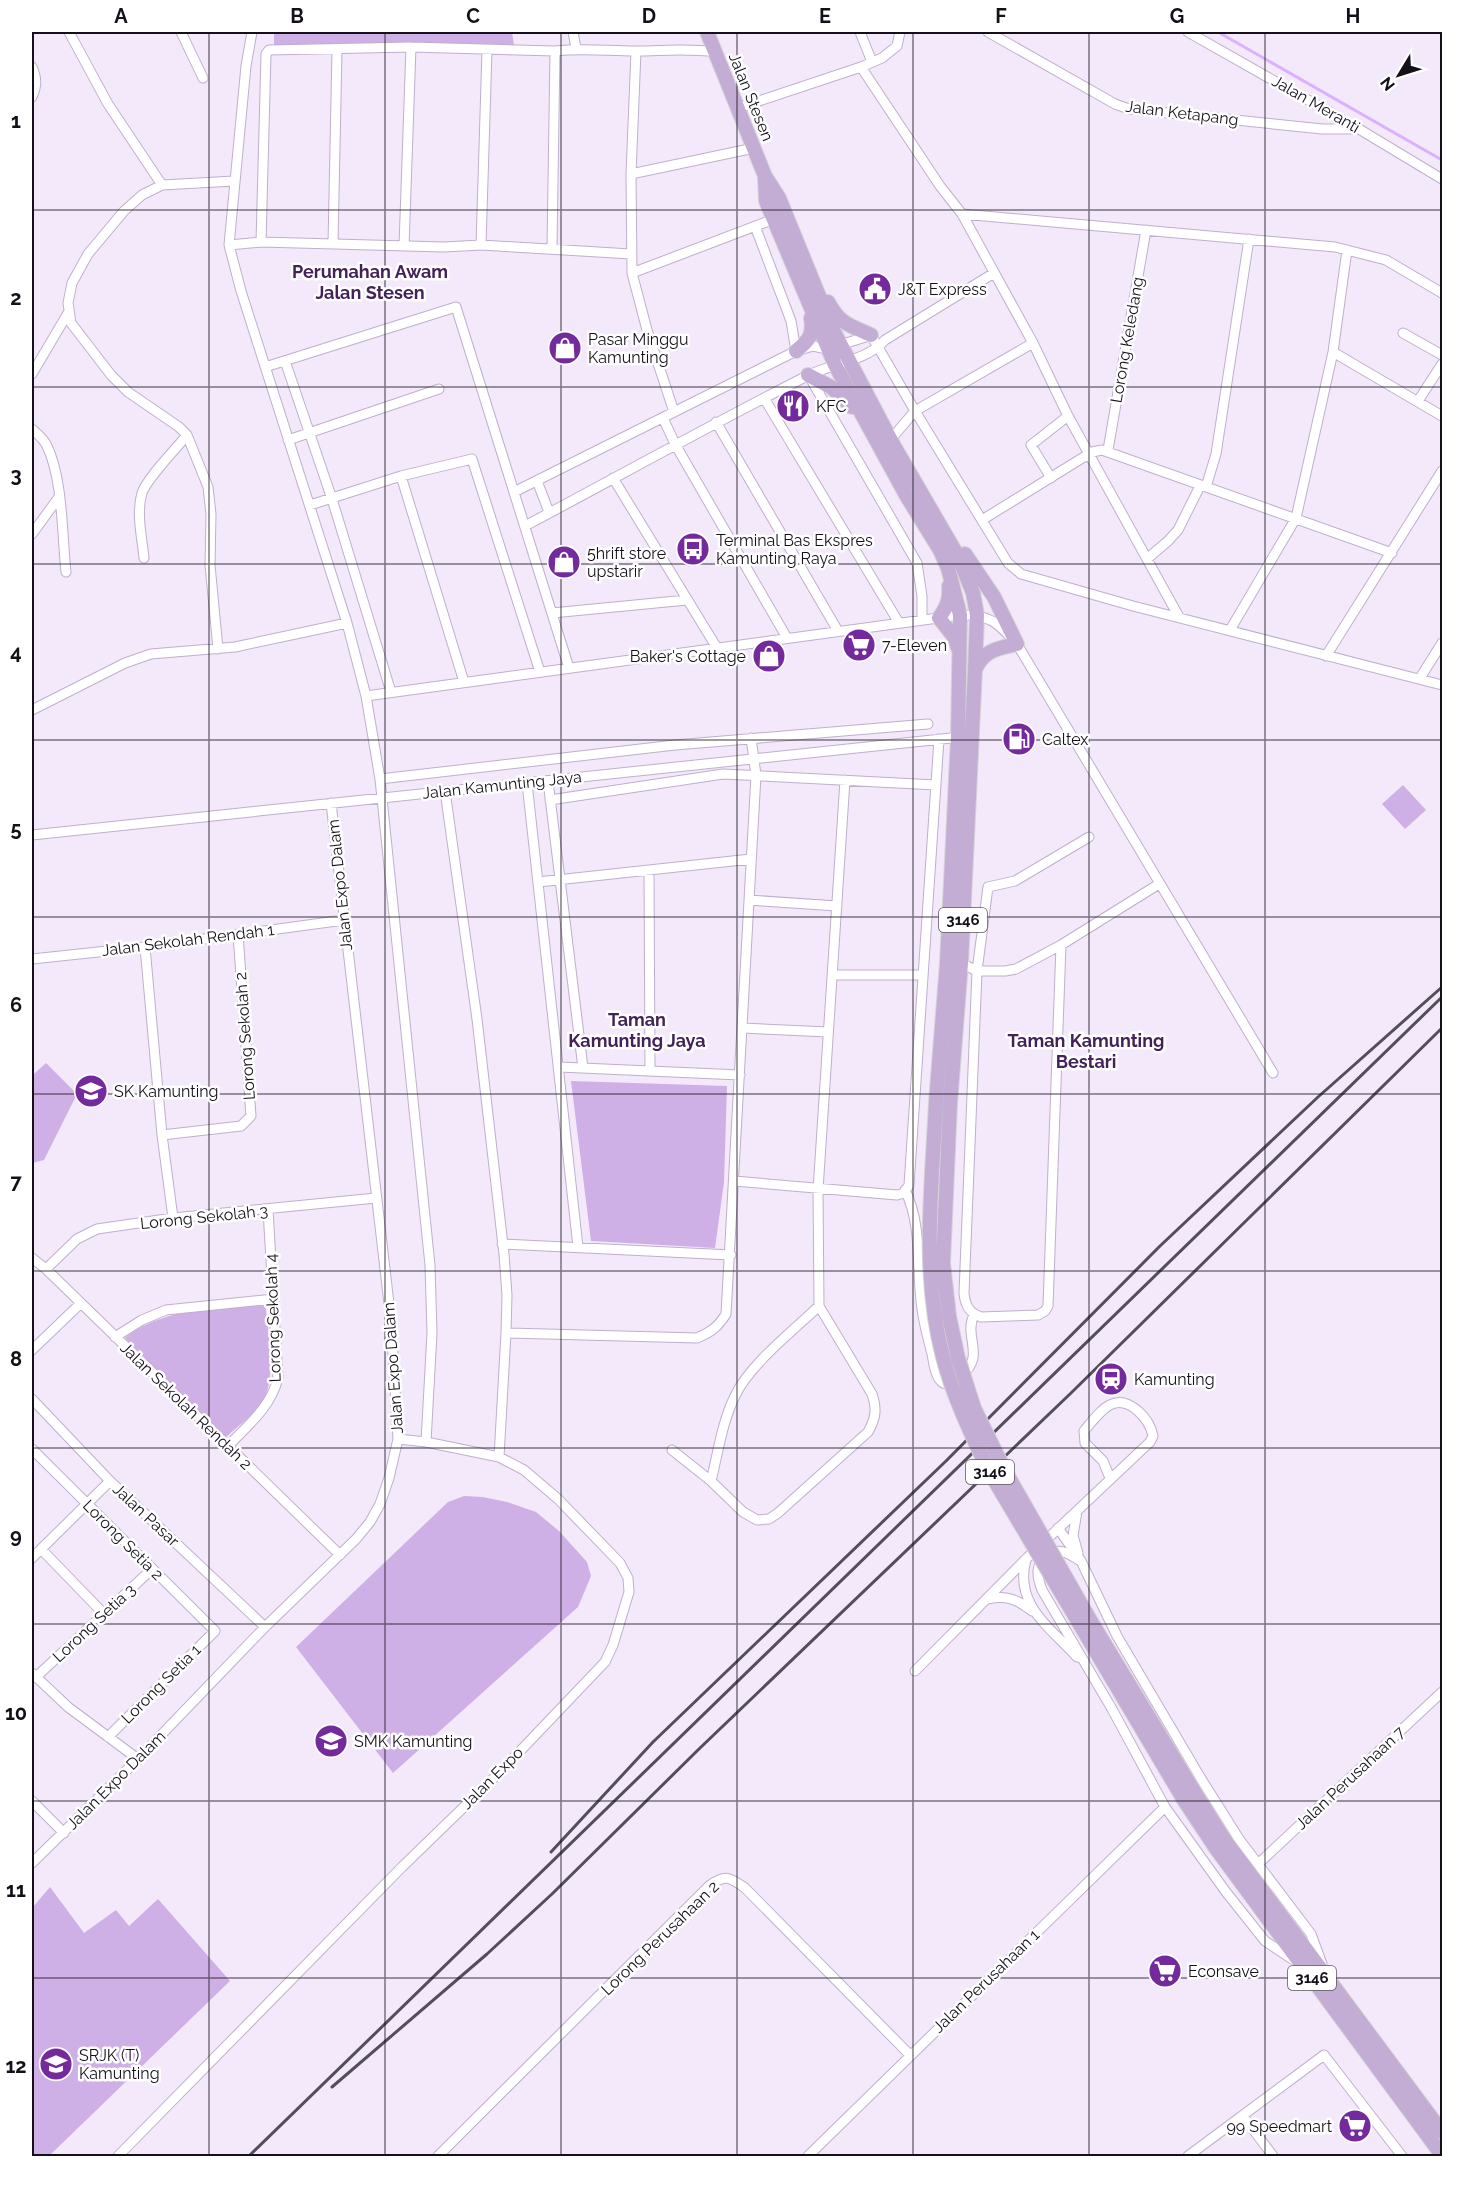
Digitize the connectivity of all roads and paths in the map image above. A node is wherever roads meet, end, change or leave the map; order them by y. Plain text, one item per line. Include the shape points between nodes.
1 (69, 32) edge
2 (181, 32) edge
3 (252, 32) edge
4 (573, 32) edge
5 (707, 32) edge
6 (860, 32) edge
7 (900, 32) edge
8 (988, 32) edge
9 (1188, 32) edge
10 (411, 47) junction
11 (576, 48) junction
12 (337, 50) junction
13 (487, 50) junction
14 (555, 51) junction
15 (636, 51) junction
16 (715, 52) junction
17 (872, 62) junction
18 (32, 67) edge
19 (861, 67) junction
20 (203, 78) dead end
21 (32, 97) edge
22 (738, 108) junction
23 (1359, 129) junction
24 (754, 148) junction
25 (631, 174) junction
26 (765, 176) junction
27 (1443, 179) edge
28 (234, 181) junction
29 (162, 185) junction
30 (962, 214) junction
31 (774, 219) junction
32 (755, 226) junction
33 (1146, 230) junction
34 (1249, 239) junction
35 (261, 243) junction
36 (333, 244) junction
37 (482, 245) junction
38 (229, 246) junction
39 (404, 246) junction
40 (552, 248) junction
41 (800, 250) junction
42 (1347, 250) junction
43 (631, 255) junction
44 (632, 273) junction
45 (994, 273) junction
46 (1443, 293) edge
47 (809, 306) junction
48 (68, 313) junction
49 (1403, 333) dead end
50 (871, 335) junction
51 (885, 340) junction
52 (1033, 343) junction
53 (841, 344) junction
54 (878, 348) junction
55 (826, 349) junction
56 (796, 351) junction
57 (1333, 352) junction
58 (1443, 355) edge
59 (849, 360) junction
60 (285, 361) junction
61 (1443, 364) edge
62 (835, 365) junction
63 (265, 367) junction
64 (32, 374) edge
65 (808, 375) junction
66 (440, 389) dead end
67 (764, 398) junction
68 (1418, 401) junction
69 (915, 411) junction
70 (674, 412) junction
71 (1068, 416) junction
72 (1443, 416) edge
73 (663, 418) junction
74 (716, 422) junction
75 (32, 429) edge
76 (310, 434) junction
77 (188, 435) junction
78 (891, 439) junction
79 (288, 440) junction
80 (675, 444) junction
81 (1108, 450) junction
82 (1090, 454) junction
83 (890, 464) junction
84 (1443, 471) edge
85 (401, 476) junction
86 (613, 478) junction
87 (1051, 478) junction
88 (537, 481) junction
89 (1203, 487) junction
90 (514, 492) junction
91 (59, 497) junction
92 (332, 499) junction
93 (310, 505) junction
94 (549, 512) junction
95 (1296, 518) junction
96 (982, 520) junction
97 (525, 525) junction
98 (32, 534) edge
99 (946, 536) junction
100 (1392, 553) junction
101 (144, 558) dead end
102 (1148, 558) junction
103 (948, 568) junction
104 (66, 572) dead end
105 (687, 600) junction
106 (552, 613) junction
107 (960, 615) junction
108 (977, 615) junction
109 (939, 618) junction
110 (1179, 618) junction
111 (922, 620) junction
112 (347, 623) junction
113 (899, 623) junction
114 (1230, 630) junction
115 (838, 631) junction
116 (787, 638) junction
117 (1443, 643) edge
118 (1017, 644) junction
119 (717, 648) junction
120 (218, 649) junction
121 (960, 653) junction
122 (1326, 656) junction
123 (569, 668) junction
124 (975, 670) junction
125 (540, 672) junction
126 (1420, 678) junction
127 (464, 682) junction
128 (1443, 685) edge
129 (391, 692) junction
130 (366, 696) junction
131 (32, 710) edge
132 (928, 724) dead end
133 (972, 736) junction
134 (958, 737) junction
135 (751, 738) junction
136 (939, 739) junction
137 (753, 759) junction
138 (756, 775) junction
139 (380, 779) junction
140 (548, 780) junction
141 (845, 780) junction
142 (527, 783) junction
143 (936, 785) junction
144 (445, 791) junction
145 (381, 798) junction
146 (550, 800) junction
147 (331, 803) junction
148 (32, 835) edge
149 (1089, 837) dead end
150 (751, 859) junction
151 (649, 870) junction
152 (560, 880) junction
153 (538, 882) junction
154 (1159, 884) junction
155 (749, 900) junction
156 (837, 906) junction
157 (344, 920) junction
158 (238, 934) junction
159 (1061, 945) junction
160 (145, 947) junction
161 (32, 959) edge
162 (961, 963) junction
163 (977, 971) junction
164 (833, 975) junction
165 (923, 975) junction
166 (742, 1028) junction
167 (828, 1032) junction
168 (559, 1067) junction
169 (583, 1068) junction
170 (650, 1071) junction
171 (1273, 1073) dead end
172 (740, 1075) junction
173 (943, 1103) junction
174 (162, 1135) junction
175 (734, 1181) junction
176 (818, 1190) junction
177 (905, 1190) junction
178 (376, 1198) junction
179 (268, 1210) junction
180 (173, 1218) junction
181 (502, 1244) junction
182 (578, 1247) junction
183 (731, 1255) junction
184 (32, 1258) edge
185 (46, 1269) junction
186 (274, 1299) junction
187 (81, 1302) junction
188 (819, 1306) junction
189 (974, 1315) junction
190 (506, 1333) junction
191 (115, 1337) junction
192 (32, 1350) edge
193 (32, 1399) edge
194 (398, 1439) junction
195 (426, 1442) junction
196 (228, 1446) junction
197 (32, 1449) edge
198 (672, 1450) dead end
199 (499, 1457) junction
200 (1110, 1478) junction
201 (110, 1481) junction
202 (711, 1481) junction
203 (87, 1504) junction
204 (1077, 1511) junction
205 (1058, 1528) junction
206 (40, 1549) junction
207 (340, 1555) junction
208 (32, 1558) edge
209 (1027, 1558) junction
210 (1080, 1561) junction
211 (152, 1569) junction
212 (986, 1600) junction
213 (104, 1614) junction
214 (1036, 1614) junction
215 (265, 1627) junction
216 (215, 1631) joint
217 (915, 1671) dead end
218 (1090, 1672) junction
219 (34, 1675) edge
220 (1443, 1692) edge
221 (108, 1737) junction
222 (138, 1759) junction
223 (1189, 1796) junction
224 (32, 1801) edge
225 (1164, 1807) junction
226 (64, 1833) junction
227 (32, 1863) edge
228 (1258, 1864) junction
229 (1302, 1965) junction
230 (1326, 1975) junction
231 (910, 2055) junction
232 (1243, 2116) junction
233 (1443, 2132) edge
234 (1443, 2154) edge
235 (118, 2157) edge
236 (438, 2157) edge
237 (808, 2157) edge
238 (1188, 2157) edge
239 (1274, 2157) edge
240 (1402, 2157) edge

1 - 29 street via 108,104
2 - 20 street
3 - 28 street
4 - 11 street
5 - 16 main road, Jalan Stesen / 3146
6 - 17 street
7 - 17 street via 897,46
8 - 23 street, Jalan Ketapang via 1129,109 1322,129
9 - 23 street, Jalan Meranti
10 - 12 street
10 - 13 street
10 - 39 street
11 - 14 street
11 - 15 street
12 - 35 street via 267,52
12 - 36 street
13 - 14 street
13 - 37 street
14 - 40 street
15 - 16 street
15 - 25 street
16 - 22 main road, Jalan Stesen / 3146
17 - 19 street
18 - 21 street via 36,89
19 - 22 street
19 - 30 street
22 - 24 main road, Jalan Stesen / 3146
23 - 27 street, Jalan Meranti
24 - 25 street
24 - 26 main road, Jalan Stesen / 3146
25 - 43 street
26 - 31 main road, 3146 via 766,201
26 - 41 main road, 3146 via 779,198
28 - 29 street
28 - 38 street
29 - 48 street via 134,201 88,254 72,283
30 - 33 street
30 - 45 street
31 - 32 street
31 - 47 main road, 3146
32 - 44 street
32 - 56 street via 790,321
33 - 34 street
33 - 81 street, Lorong Keledang
34 - 42 street
34 - 89 street via 1216,454
35 - 36 street
35 - 38 street
36 - 39 street
37 - 39 street
37 - 40 street
38 - 63 street
40 - 43 street
41 - 50 main road via 840,320
41 - 53 main road, 3146
42 - 46 street via 1386,260
42 - 57 street
43 - 44 street
44 - 70 street via 646,330
45 - 51 street
45 - 52 street
47 - 55 main road, 3146
47 - 56 main road via 812,334
48 - 64 street
48 - 77 street via 77,332 120,385
49 - 58 street
50 - 51 street
50 - 53 street
50 - 54 street
51 - 54 street
52 - 69 street
52 - 71 street
53 - 55 street
53 - 59 main road, 3146
54 - 59 street
54 - 69 street
55 - 56 street via 813,346
55 - 62 main road, 3146
56 - 70 street
57 - 68 street
57 - 95 street
59 - 62 street
59 - 78 main road, 3146
60 - 63 street
60 - 76 street
60 - 90 street via 456,307
61 - 68 street
62 - 65 street
62 - 83 main road, 3146
63 - 79 street
65 - 67 street
65 - 83 main road via 831,387 852,407
65 - 111 street via 917,563
66 - 76 street
67 - 74 street
67 - 113 street
68 - 72 street
69 - 78 street
69 - 96 street
70 - 73 street
71 - 82 street
71 - 87 street via 1031,445
73 - 80 street
73 - 88 street
74 - 80 street
74 - 115 street
75 - 91 street via 48,447
76 - 79 street
76 - 92 street
77 - 101 street via 142,493
77 - 120 street via 208,487
78 - 99 main road, 3146
79 - 93 street
80 - 86 street
80 - 116 street
81 - 82 street
81 - 89 street
82 - 87 street
82 - 102 street
83 - 103 main road, 3146
84 - 100 street
85 - 92 street
85 - 125 street via 472,459
85 - 127 street
86 - 94 street
86 - 105 street
87 - 96 street
88 - 90 street
88 - 94 street
89 - 95 street
89 - 102 street via 1178,530
90 - 97 street
91 - 98 street
91 - 104 street
92 - 93 street
92 - 129 street
93 - 112 street
94 - 97 street
95 - 100 street
95 - 114 street
96 - 110 street via 1008,562 1021,574
97 - 106 street
99 - 108 main road, 3146 via 967,573
99 - 118 main road via 981,578
100 - 122 street
102 - 110 street
103 - 107 main road, 3146
103 - 109 main road via 950,597
105 - 106 street
105 - 119 street
106 - 123 street
107 - 108 street
107 - 109 street
107 - 121 main road, 3146
108 - 118 street via 993,620
108 - 124 main road, 3146
109 - 111 street
109 - 121 main road via 955,638
110 - 114 street
111 - 113 street
112 - 120 street
112 - 130 street
113 - 115 street
114 - 122 street
115 - 116 street
116 - 119 street
117 - 126 street
118 - 124 main road via 986,654
118 - 154 street
119 - 123 street
120 - 131 street via 151,654
121 - 134 main road, 3146
122 - 126 street
123 - 125 street
124 - 133 main road, 3146
125 - 127 street
126 - 128 street
127 - 129 street
129 - 130 street
130 - 139 street
132 - 135 street
133 - 134 street, Jalan Kamunting Jaya
133 - 162 main road, 3146
134 - 136 street, Jalan Kamunting Jaya
134 - 173 main road, 3146
135 - 137 street
135 - 139 street
136 - 137 street, Jalan Kamunting Jaya
136 - 143 street
137 - 138 street
137 - 140 street, Jalan Kamunting Jaya
138 - 141 street
138 - 146 street via 723,774
138 - 150 street
139 - 145 street
140 - 142 street, Jalan Kamunting Jaya
140 - 146 street
141 - 143 street
141 - 156 street
142 - 144 street, Jalan Kamunting Jaya
142 - 153 street
143 - 165 street
144 - 145 street, Jalan Kamunting Jaya
144 - 181 street via 477,1019
145 - 147 street, Jalan Kamunting Jaya
145 - 195 street via 430,1265 432,1333
146 - 152 street
147 - 148 street, Jalan Kamunting Jaya
147 - 157 street, Jalan Expo Dalam
149 - 163 street via 1015,881 988,887
150 - 151 street
150 - 155 street
151 - 152 street
151 - 170 street
152 - 153 street
152 - 169 street
153 - 168 street
154 - 159 street
154 - 171 street
155 - 156 street
155 - 166 street
156 - 164 street
157 - 158 street, Jalan Sekolah Rendah 1
157 - 178 street, Jalan Expo Dalam
158 - 160 street, Jalan Sekolah Rendah 1
158 - 174 street, Lorong Sekolah 2 via 251,1116 241,1126
159 - 163 street via 1016,969
159 - 189 street via 1048,1306 1038,1315
160 - 161 street, Jalan Sekolah Rendah 1
160 - 174 street
162 - 163 street
162 - 173 main road, 3146
163 - 189 street via 964,1293
164 - 165 street
164 - 167 street
165 - 177 street via 911,1174
166 - 167 street
166 - 172 street
167 - 176 street
168 - 169 street
168 - 182 street
169 - 170 street
170 - 172 street
172 - 175 street
173 - 223 main road, 3146, bridge via 943,1263 958,1359 974,1408
174 - 180 street
175 - 176 street
175 - 183 street
176 - 177 street via 897,1195
176 - 188 street
177 - 189 street via 912,1203 915,1224 922,1309 935,1370 943,1383 970,1368 974,1355 970,1329
178 - 179 street, Lorong Sekolah 3
178 - 194 street, Jalan Expo Dalam via 391,1320
179 - 180 street, Lorong Sekolah 3
179 - 186 street, Lorong Sekolah 4
180 - 185 street, Lorong Sekolah 3 via 87,1233
181 - 182 street
181 - 190 street
182 - 183 street
183 - 190 street via 726,1314 720,1325 697,1338
184 - 185 street, Jalan Sekolah Rendah 2
185 - 187 street, Jalan Sekolah Rendah 2
186 - 191 street via 166,1310
186 - 196 street, Lorong Sekolah 4 via 278,1378 274,1392 267,1405
187 - 191 street, Jalan Sekolah Rendah 2
187 - 192 street
188 - 202 street via 761,1362 735,1396
188 - 202 street via 872,1394 875,1420 868,1432 769,1519 756,1520 743,1512
190 - 199 street
191 - 196 street, Jalan Sekolah Rendah 2
193 - 201 street, Jalan Pasar
194 - 195 street, Jalan Expo
194 - 207 street, Jalan Expo Dalam via 380,1504 370,1522
195 - 199 street, Jalan Expo
196 - 207 street, Jalan Sekolah Rendah 2
197 - 203 street, Lorong Setia 2
198 - 202 street
199 - 235 street, Jalan Expo via 524,1470 558,1499 620,1563 628,1578 629,1592 605,1662
200 - 200 street via 1104,1461 1085,1443 1084,1431 1116,1401 1125,1402 1148,1421 1153,1436
200 - 204 street
201 - 203 street
201 - 215 street, Jalan Pasar
203 - 206 street
203 - 211 street, Lorong Setia 2
204 - 205 street
204 - 210 street via 1073,1536
205 - 209 street
205 - 210 street
206 - 208 street
206 - 213 street
207 - 215 street, Jalan Expo Dalam
209 - 212 street
209 - 214 street via 1023,1588
210 - 218 street via 1058,1551 1044,1558 1037,1577
210 - 228 street via 1117,1636 1200,1777
211 - 213 street, Lorong Setia 3
211 - 216 street, Lorong Setia 2
212 - 214 street via 1016,1599
212 - 217 street
213 - 219 street, Lorong Setia 3
214 - 218 street
215 - 222 street, Jalan Expo Dalam
216 - 221 street, Lorong Setia 1
218 - 225 street
219 - 221 street
220 - 228 street, Jalan Perusahaan 7
221 - 222 street
222 - 226 street, Jalan Expo Dalam
223 - 229 main road, 3146 via 1215,1847
223 - 230 main road, 3146
224 - 226 street
225 - 229 street via 1265,1941
225 - 231 street, Jalan Perusahaan 1
226 - 227 street, Jalan Expo Dalam
228 - 230 street via 1311,1934
229 - 234 main road, 3146
230 - 233 main road, 3146
231 - 236 street, Lorong Perusahaan 2 via 745,1888 725,1877 709,1886
231 - 237 street, Jalan Perusahaan 1
232 - 238 street
232 - 239 street
232 - 240 street via 1324,2055

